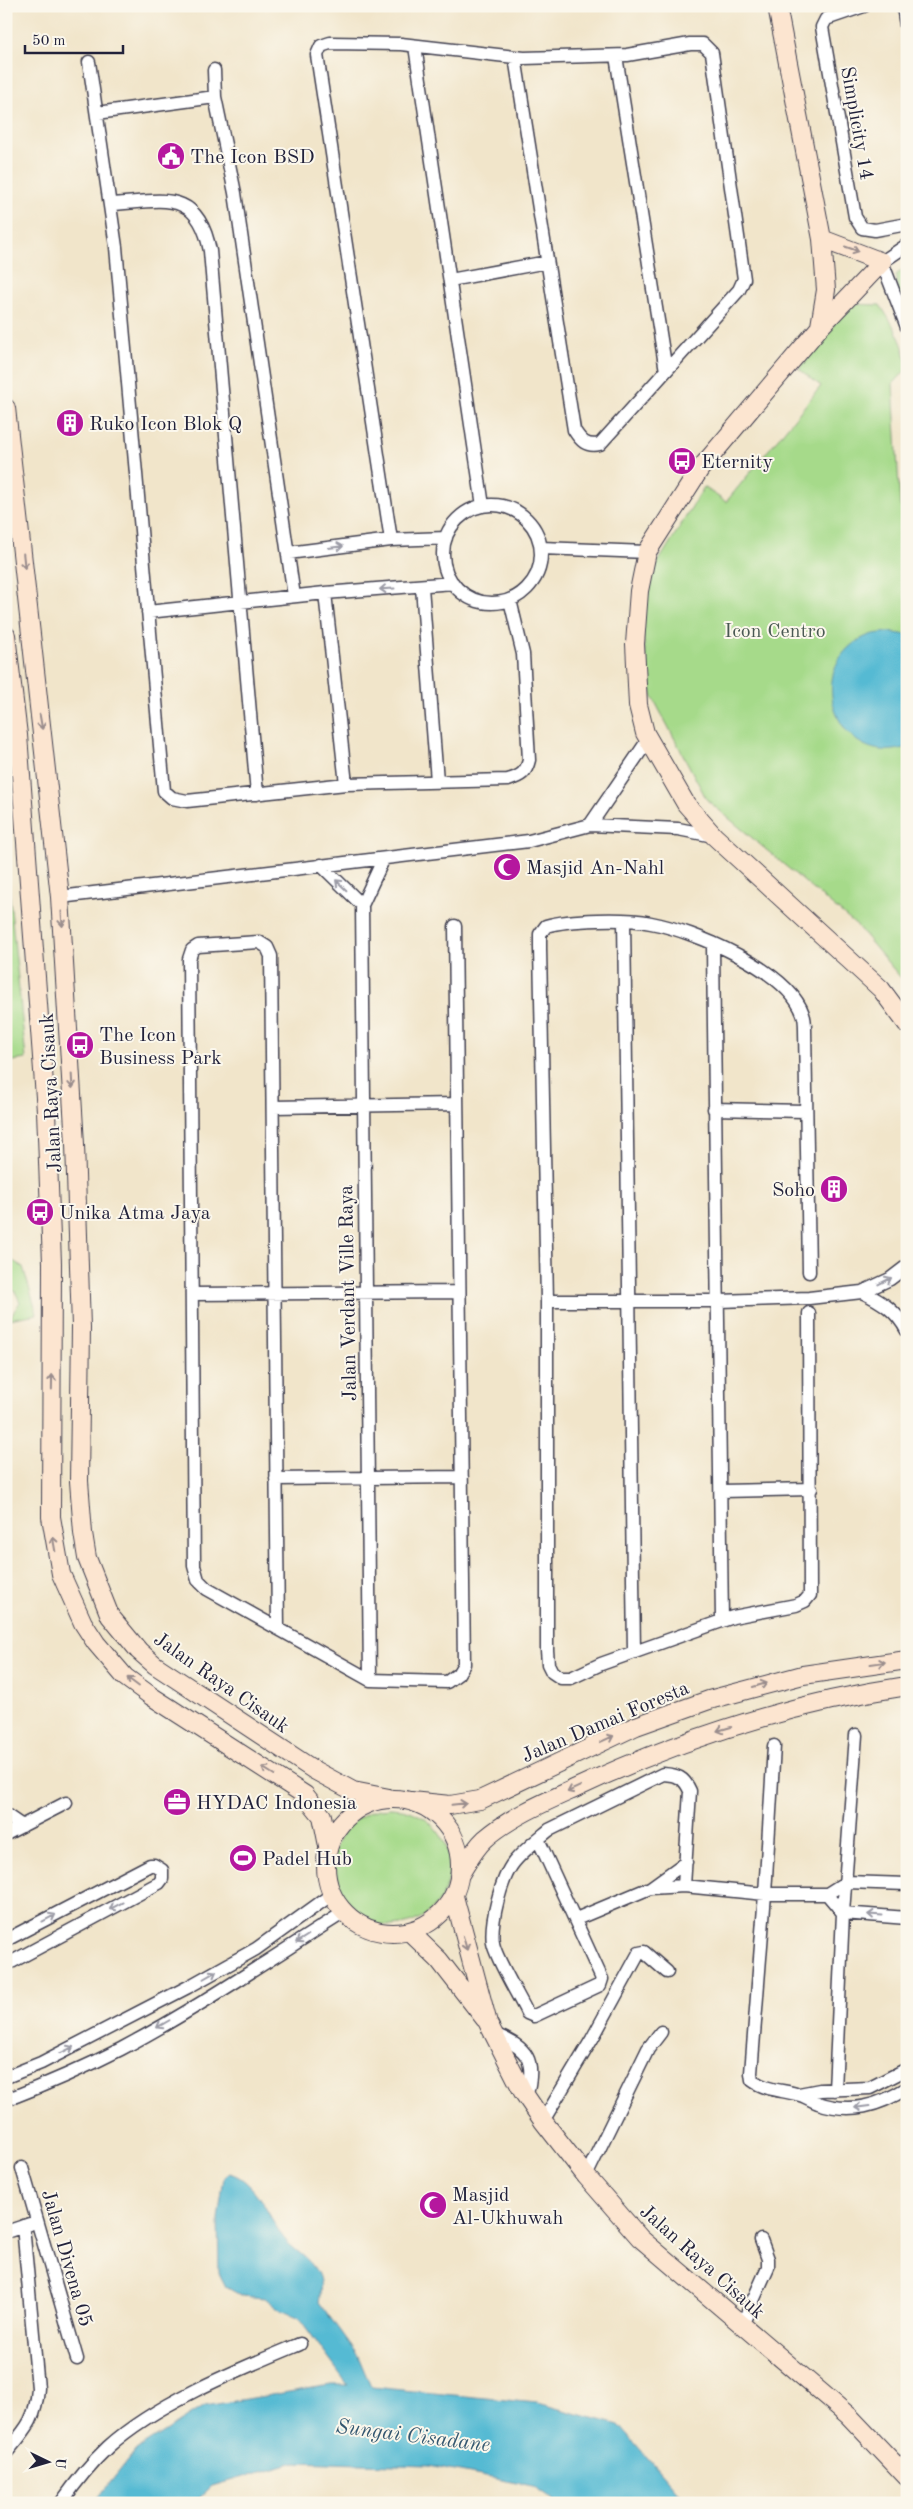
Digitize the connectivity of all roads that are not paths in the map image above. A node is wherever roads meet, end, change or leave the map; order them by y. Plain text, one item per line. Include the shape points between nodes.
1 (777, 6) edge
2 (864, 6) edge
3 (903, 6) edge
4 (907, 32) edge
5 (415, 46) junction
6 (616, 56) junction
7 (515, 57) junction
8 (89, 62) dead end
9 (214, 70) dead end
10 (215, 97) junction
11 (97, 113) junction
12 (111, 204) junction
13 (907, 224) edge
14 (822, 239) junction
15 (907, 245) edge
16 (547, 262) junction
17 (882, 262) junction
18 (450, 280) junction
19 (820, 327) junction
20 (907, 327) edge
21 (666, 371) junction
22 (6, 408) edge
23 (483, 506) junction
24 (446, 538) junction
25 (391, 540) junction
26 (541, 548) junction
27 (647, 552) junction
28 (288, 553) junction
29 (453, 583) junction
30 (422, 587) junction
31 (325, 593) junction
32 (294, 596) junction
33 (510, 600) junction
34 (239, 602) junction
35 (148, 612) junction
36 (6, 635) edge
37 (648, 740) junction
38 (436, 781) junction
39 (346, 784) junction
40 (256, 794) junction
41 (590, 825) junction
42 (714, 836) junction
43 (383, 860) junction
44 (321, 865) junction
45 (60, 897) junction
46 (362, 905) junction
47 (624, 921) junction
48 (454, 926) dead end
49 (713, 943) junction
50 (907, 1024) edge
51 (457, 1104) junction
52 (364, 1105) junction
53 (273, 1107) junction
54 (714, 1109) junction
55 (805, 1111) junction
56 (907, 1266) edge
57 (809, 1272) dead end
58 (275, 1292) junction
59 (459, 1292) junction
60 (862, 1292) junction
61 (366, 1293) junction
62 (192, 1294) junction
63 (547, 1301) junction
64 (629, 1301) junction
65 (720, 1301) junction
66 (809, 1313) dead end
67 (907, 1331) edge
68 (462, 1477) junction
69 (368, 1479) junction
70 (276, 1480) junction
71 (811, 1489) junction
72 (722, 1491) junction
73 (722, 1620) junction
74 (278, 1629) junction
75 (634, 1652) junction
76 (907, 1660) edge
77 (849, 1667) junction
78 (370, 1680) junction
79 (907, 1686) edge
80 (856, 1693) junction
81 (856, 1735) dead end
82 (774, 1746) dead end
83 (389, 1798) junction
84 (411, 1801) junction
85 (66, 1803) dead end
86 (6, 1815) edge
87 (22, 1826) junction
88 (6, 1834) edge
89 (538, 1839) junction
90 (328, 1846) junction
91 (686, 1862) junction
92 (459, 1876) junction
93 (846, 1882) junction
94 (907, 1884) edge
95 (684, 1886) junction
96 (650, 1888) junction
97 (331, 1894) junction
98 (765, 1894) junction
99 (827, 1894) junction
100 (454, 1896) junction
101 (343, 1913) junction
102 (844, 1913) junction
103 (907, 1918) edge
104 (576, 1919) junction
105 (410, 1932) junction
106 (6, 1940) edge
107 (6, 1965) edge
108 (668, 1972) dead end
109 (491, 2028) junction
110 (661, 2032) dead end
111 (41, 2064) junction
112 (907, 2069) edge
113 (6, 2077) edge
114 (50, 2082) junction
115 (907, 2088) edge
116 (835, 2090) junction
117 (799, 2094) junction
118 (6, 2100) edge
119 (543, 2121) junction
120 (22, 2168) dead end
121 (586, 2176) junction
122 (37, 2221) junction
123 (23, 2226) junction
124 (6, 2232) edge
125 (761, 2240) dead end
126 (742, 2325) junction
127 (300, 2344) dead end
128 (77, 2359) dead end
129 (6, 2454) edge
130 (907, 2477) edge
131 (62, 2503) edge

1 - 14 main road
2 - 13 street, Simplicity 14 via 826,19 822,27 855,217 862,228 875,230
3 - 4 street
5 - 7 street
5 - 18 street
5 - 25 street via 330,43 321,46 317,55
6 - 7 street
6 - 21 street
6 - 21 street via 697,43 703,44 712,54 744,279 738,290
7 - 16 street
8 - 11 street
9 - 10 street
10 - 11 street
10 - 28 street via 234,194
11 - 12 street
12 - 34 street via 179,203 197,214 206,231
12 - 35 street
14 -> 17 main road
14 - 19 main road via 826,290
15 - 17 street
16 - 18 street
16 - 21 street via 574,430 581,441 592,446 600,444
17 - 19 main road
17 - 20 street
18 - 23 street
19 - 27 main road via 700,469
22 -> 45 main road, Jalan Raya Cisauk
23 - 24 street via 460,517
23 - 26 street via 506,507 521,515 533,527
24 - 25 street
24 - 29 street via 446,569
28 -> 25 street
26 - 27 street
26 - 33 street via 537,574 521,594
27 - 37 main road via 639,591 636,644 638,705
28 - 32 street
29 - 30 street
29 - 33 street via 464,595 479,602 494,604
30 -> 31 street
30 - 38 street
31 - 32 street
31 - 39 street
32 - 34 street
33 - 38 street via 523,654 528,768 521,776 508,780
34 - 35 street
34 - 40 street
35 - 40 street via 164,791 172,798 187,802
90 -> 36 main road, Jalan Raya Cisauk via 322,1816 305,1794 164,1706 125,1677 83,1623 56,1559 51,1518 53,1318 46,1111 18,735
37 - 41 street
37 - 42 main road via 686,804
38 - 39 street
39 - 40 street
41 - 42 street via 678,829
41 - 43 street via 529,841
42 - 50 main road via 880,989
43 - 44 street
43 - 46 street, Jalan Verdant Ville Raya
44 - 45 street
46 -> 44 street
45 -> 83 main road, Jalan Raya Cisauk via 72,1078 80,1279 80,1508 87,1558 110,1616 155,1665 314,1770 353,1791
46 - 52 street, Jalan Verdant Ville Raya
47 - 49 street via 651,923
47 - 63 street via 553,924 546,926 540,934
47 - 64 street
48 - 51 street
49 - 54 street
49 - 55 street via 762,969 800,1007 806,1029
51 - 52 street
51 - 59 street
52 - 53 street
52 - 61 street, Jalan Verdant Ville Raya
53 - 58 street
53 - 62 street via 270,951 259,942 195,947 189,959
54 - 55 street
54 - 65 street
55 - 57 street
60 -> 56 street via 890,1279
58 - 61 street
58 - 62 street
58 - 70 street
59 - 61 street
59 - 68 street
60 - 65 street via 809,1298
60 - 67 street via 891,1310
61 - 69 street, Jalan Verdant Ville Raya
62 - 74 street via 194,1566 198,1580 207,1589
63 - 64 street
63 - 75 street via 548,1664 552,1672 561,1678 571,1678
64 - 65 street
64 - 75 street
65 - 72 street
66 - 71 street
68 - 69 street
68 - 78 street via 464,1664 458,1674 447,1682
69 - 70 street
69 - 78 street, Jalan Verdant Ville Raya
70 - 74 street
71 - 72 street
71 - 73 street via 810,1595 796,1605
72 - 73 street
73 - 75 street
74 - 78 street
77 -> 76 main road, Jalan Damai Foresta
77 - 80 main road
84 -> 77 main road, Jalan Damai Foresta via 450,1806 480,1800 645,1723 708,1700 770,1682
79 - 80 main road
80 -> 92 main road via 718,1731 632,1762 506,1824 474,1851
81 - 93 street
82 - 98 street
83 - 84 main road
83 - 90 main road via 363,1805 341,1822
84 - 92 main road via 429,1809 454,1838 459,1856
85 - 87 street
86 - 87 street
87 - 88 street
89 - 91 street via 549,1830 663,1774 676,1775 685,1781 690,1791
89 - 104 street
89 - 104 street via 513,1863 494,1915 493,1944 527,2013 534,2016 600,1985 602,1979
90 - 97 main road via 325,1870
91 - 95 street
91 - 96 street
92 - 100 main road
93 - 94 street
93 - 99 street
93 - 102 street
95 - 96 street
95 - 98 street
96 - 104 street
97 - 101 main road
111 -> 97 street via 256,1949
98 - 99 street
98 - 117 street via 752,2080 763,2087
99 - 102 street
100 - 105 main road via 436,1919
100 -> 109 main road, Jalan Raya Cisauk
101 - 105 main road via 362,1927 386,1934
101 -> 114 street via 121,2049
103 -> 102 street
102 - 116 street
105 - 109 main road, Jalan Raya Cisauk via 439,1960
106 -> 107 street via 150,1865 162,1870 159,1883
108 - 119 street via 644,1952 639,1954
109 - 119 main road, Jalan Raya Cisauk via 526,2097
110 - 121 street via 648,2049
111 - 113 street
111 - 114 street
112 - 116 street via 870,2088
114 - 118 street
115 -> 117 street via 876,2105 850,2108 818,2103
116 - 117 street
119 - 121 main road, Jalan Raya Cisauk
120 - 122 street, Jalan Divena 05
121 - 126 main road, Jalan Raya Cisauk via 640,2238
122 - 123 street
122 - 128 street, Jalan Divena 05
123 - 124 street
123 - 129 street via 37,2406 31,2422
125 - 126 street via 768,2267
126 - 130 main road, Jalan Raya Cisauk via 849,2416
127 - 131 street via 242,2368 150,2416 109,2447 77,2481

